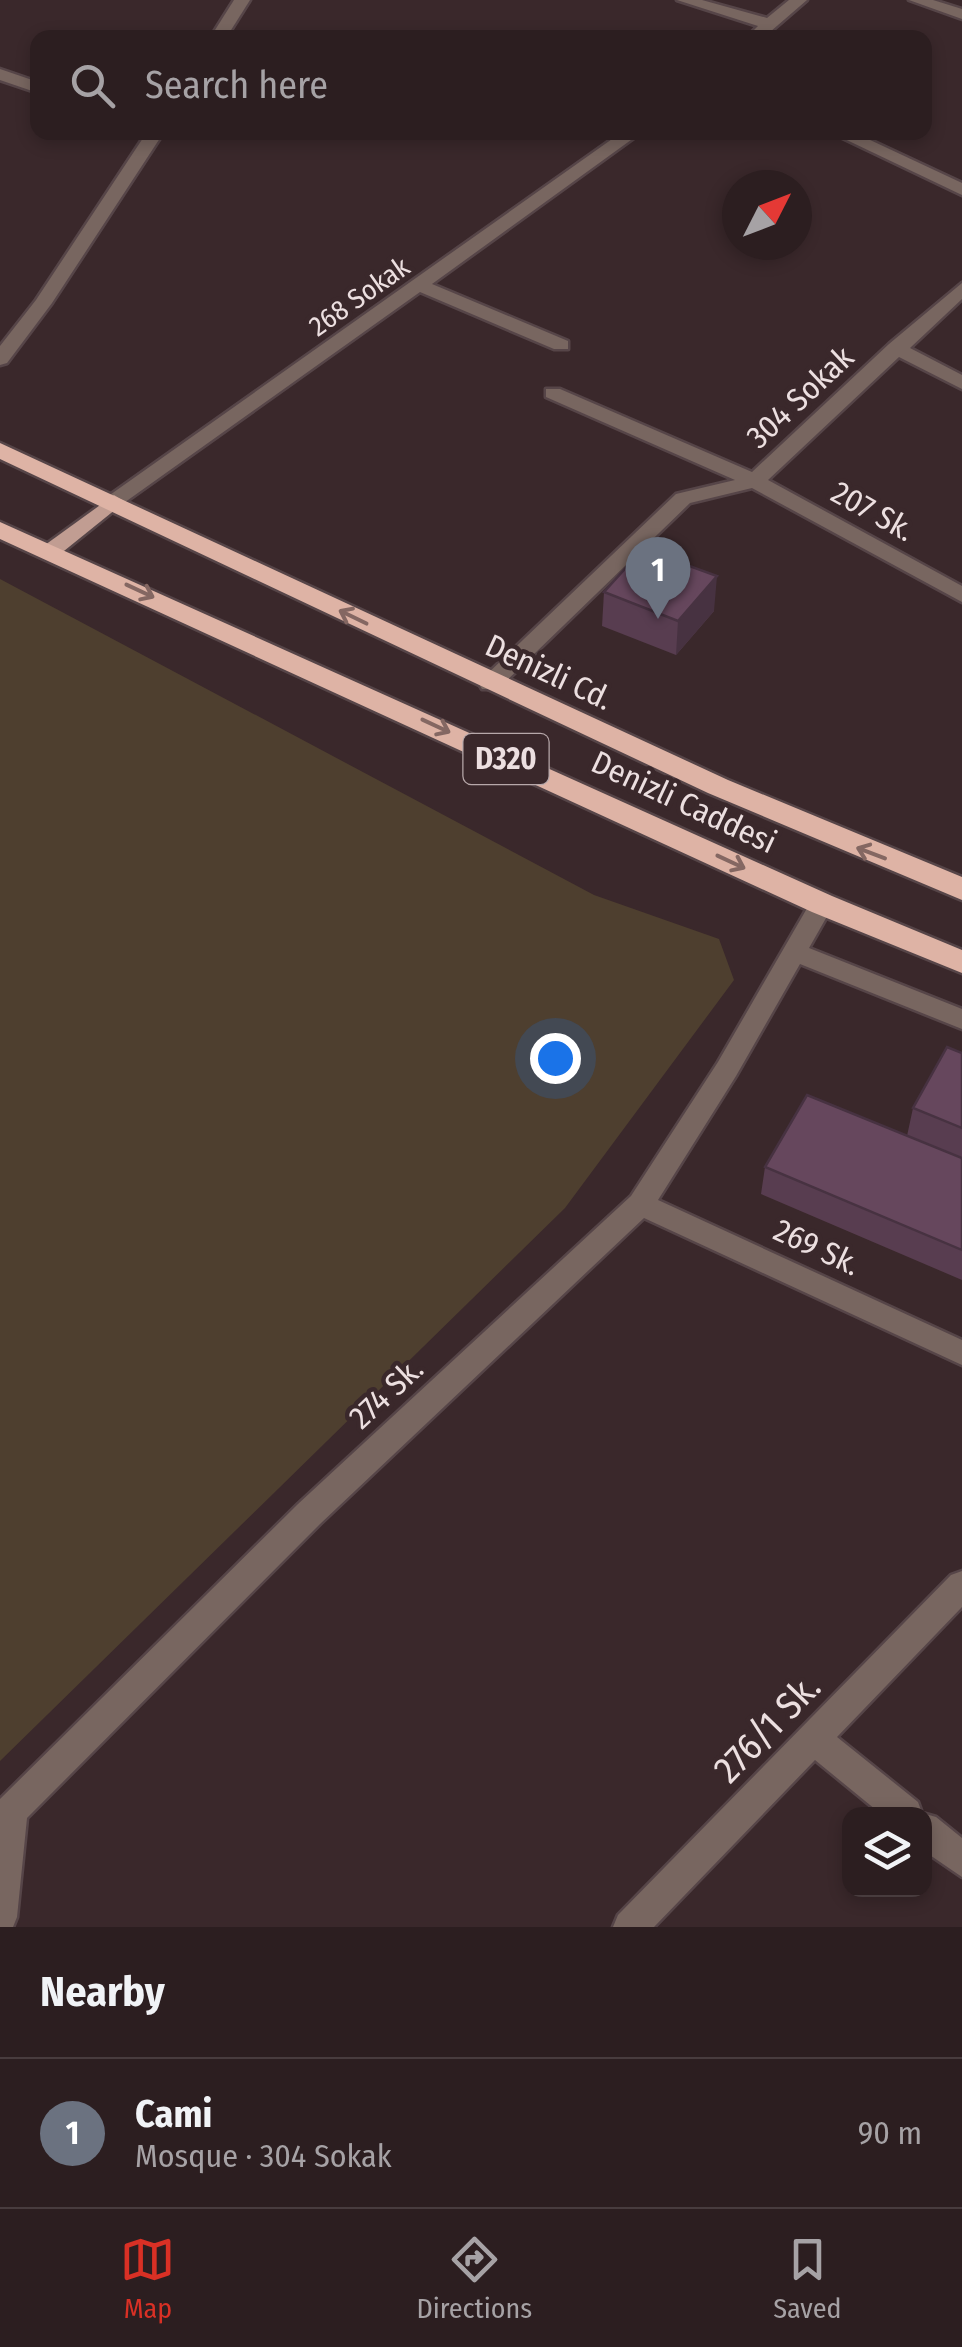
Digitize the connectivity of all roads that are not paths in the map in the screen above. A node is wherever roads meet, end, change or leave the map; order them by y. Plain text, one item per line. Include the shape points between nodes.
1 (242, 0) edge
2 (685, 0) edge
3 (799, 0) edge
4 (917, 0) edge
5 (962, 14) edge
6 (770, 24) junction
7 (223, 30) edge
8 (763, 30) edge
9 (0, 74) edge
10 (30, 85) edge
11 (150, 140) edge
12 (623, 140) edge
13 (855, 140) edge
14 (962, 190) edge
15 (422, 286) junction
16 (962, 290) edge
17 (561, 345) dead end
18 (896, 348) junction
19 (0, 359) edge
20 (962, 383) edge
21 (553, 393) dead end
22 (0, 450) edge
23 (755, 481) junction
24 (114, 501) junction
25 (0, 530) edge
26 (52, 550) junction
27 (962, 594) edge
28 (490, 684) junction
29 (962, 889) edge
30 (822, 904) junction
31 (794, 952) junction
32 (962, 962) edge
33 (962, 1020) edge
34 (642, 1204) junction
35 (962, 1354) edge
36 (962, 1585) edge
37 (813, 1738) junction
38 (897, 1807) edge
39 (932, 1836) edge
40 (962, 1860) edge
41 (0, 1916) edge
42 (630, 1927) edge

1 - 7 street
2 - 6 street
3 - 6 street
4 - 5 street
6 - 8 street
9 - 10 street
11 - 19 street
12 - 15 street, 268 Sokak
13 - 14 street
15 - 17 street
15 - 24 street, 268 Sokak
16 - 18 street, 304 Sokak
18 - 20 street
18 - 23 street, 304 Sokak
21 - 23 street, 207 Sk.
22 - 24 highway, Denizli Cd.
23 - 27 street, 207 Sk.
23 - 28 street, 304 Sokak via 683,498
24 - 26 main road
28 -> 24 highway, Denizli Cd. / D320
25 - 26 highway, Denizli Caddesi
26 -> 30 highway, Denizli Caddesi / D320
29 -> 28 highway, Denizli Cd. / D320 via 804,827
30 - 31 street, 274 Sk.
30 - 32 highway, Denizli Caddesi / D320
31 - 33 street
31 - 34 street, 274 Sk.
34 - 35 street, 269 Sk.
34 - 41 street, 274 Sk. via 308,1514 11,1811
36 - 37 street, 276/1 Sk.
37 - 38 street
37 - 42 street, 276/1 Sk.
39 - 40 street

